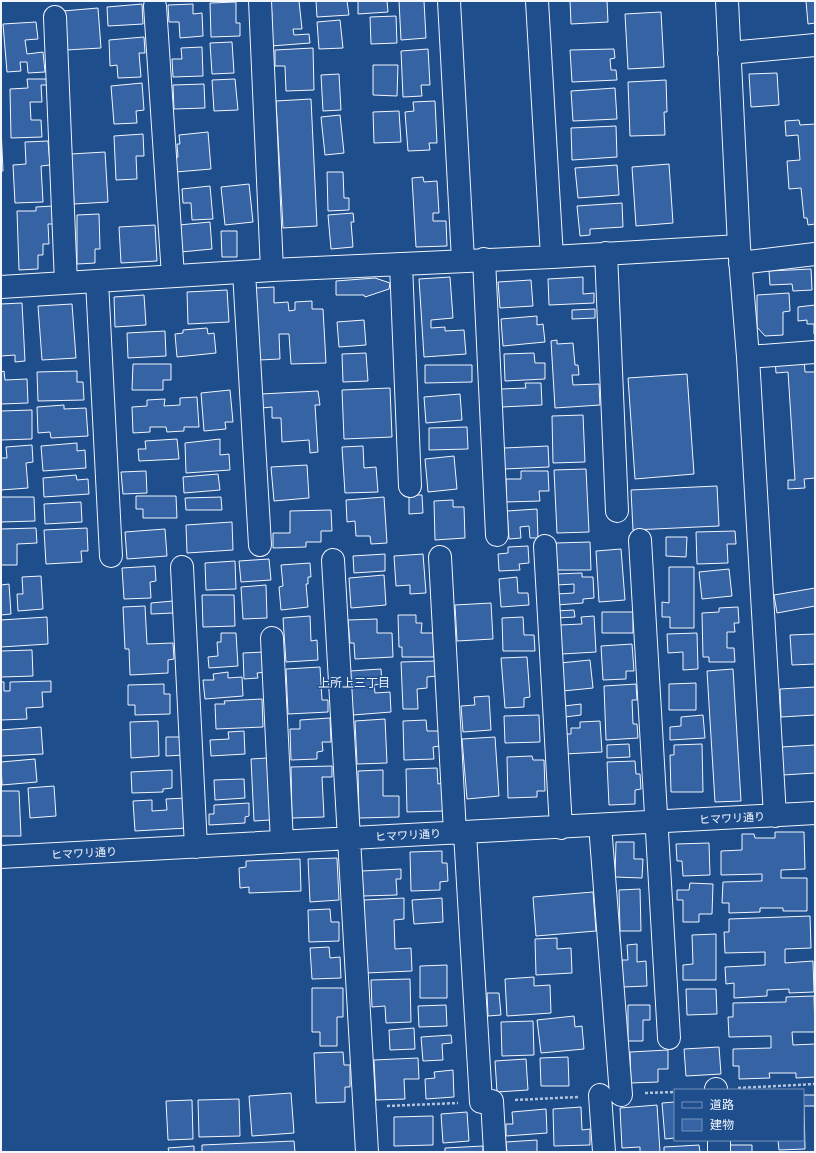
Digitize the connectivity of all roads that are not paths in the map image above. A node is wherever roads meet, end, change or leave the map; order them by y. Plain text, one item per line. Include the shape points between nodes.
1 (260, 1) edge
2 (449, 1) edge
3 (537, 1) edge
4 (727, 1) edge
5 (154, 6) dead end
6 (55, 17) dead end
7 (815, 45) edge
8 (729, 53) junction
9 (606, 253) junction
10 (740, 254) junction
11 (815, 254) edge
12 (552, 257) junction
13 (473, 260) junction
14 (401, 264) junction
15 (272, 270) junction
16 (244, 272) junction
17 (173, 276) junction
18 (97, 281) junction
19 (66, 283) junction
20 (1, 287) edge
21 (815, 352) edge
22 (748, 357) junction
23 (410, 486) dead end
24 (617, 511) dead end
25 (496, 535) dead end
26 (640, 540) dead end
27 (260, 545) dead end
28 (545, 546) dead end
29 (111, 556) dead end
30 (440, 557) dead end
31 (333, 560) dead end
32 (182, 567) dead end
33 (272, 638) dead end
34 (815, 813) edge
35 (775, 816) junction
36 (656, 822) junction
37 (600, 825) junction
38 (561, 828) junction
39 (460, 833) junction
40 (349, 838) junction
41 (282, 842) junction
42 (196, 847) junction
43 (1, 857) edge
44 (669, 1038) dead end
45 (719, 1141) edge
46 (367, 1152) edge
47 (495, 1152) edge
48 (604, 1152) edge
49 (719, 1152) edge

1 - 15 street
2 - 13 street
3 - 12 street
4 - 8 street
5 - 17 street
6 - 19 street
7 - 8 street
8 - 10 street
9 - 10 street
9 - 12 street
9 - 24 street
10 - 11 street
10 - 22 street
12 - 13 street
13 - 14 street
13 - 25 street
14 - 15 street
14 - 23 street
15 - 16 street
16 - 17 street
16 - 27 street
17 - 18 street
18 - 19 street
18 - 29 street
19 - 20 street
21 - 22 street
22 - 35 street
26 - 36 street
28 - 38 street
30 - 39 street
31 - 40 street
32 - 42 street
33 - 41 street
34 - 35 street, ヒマワリ通り
35 - 36 street, ヒマワリ通り
36 - 37 street, ヒマワリ通り
36 - 44 street
37 - 38 street, ヒマワリ通り
37 - 48 street via 610,1095
38 - 39 street, ヒマワリ通り
39 - 40 street, ヒマワリ通り
39 - 47 street via 487,1102
40 - 41 street, ヒマワリ通り
40 - 46 street
41 - 42 street, ヒマワリ通り
42 - 43 street, ヒマワリ通り
45 - 49 street

